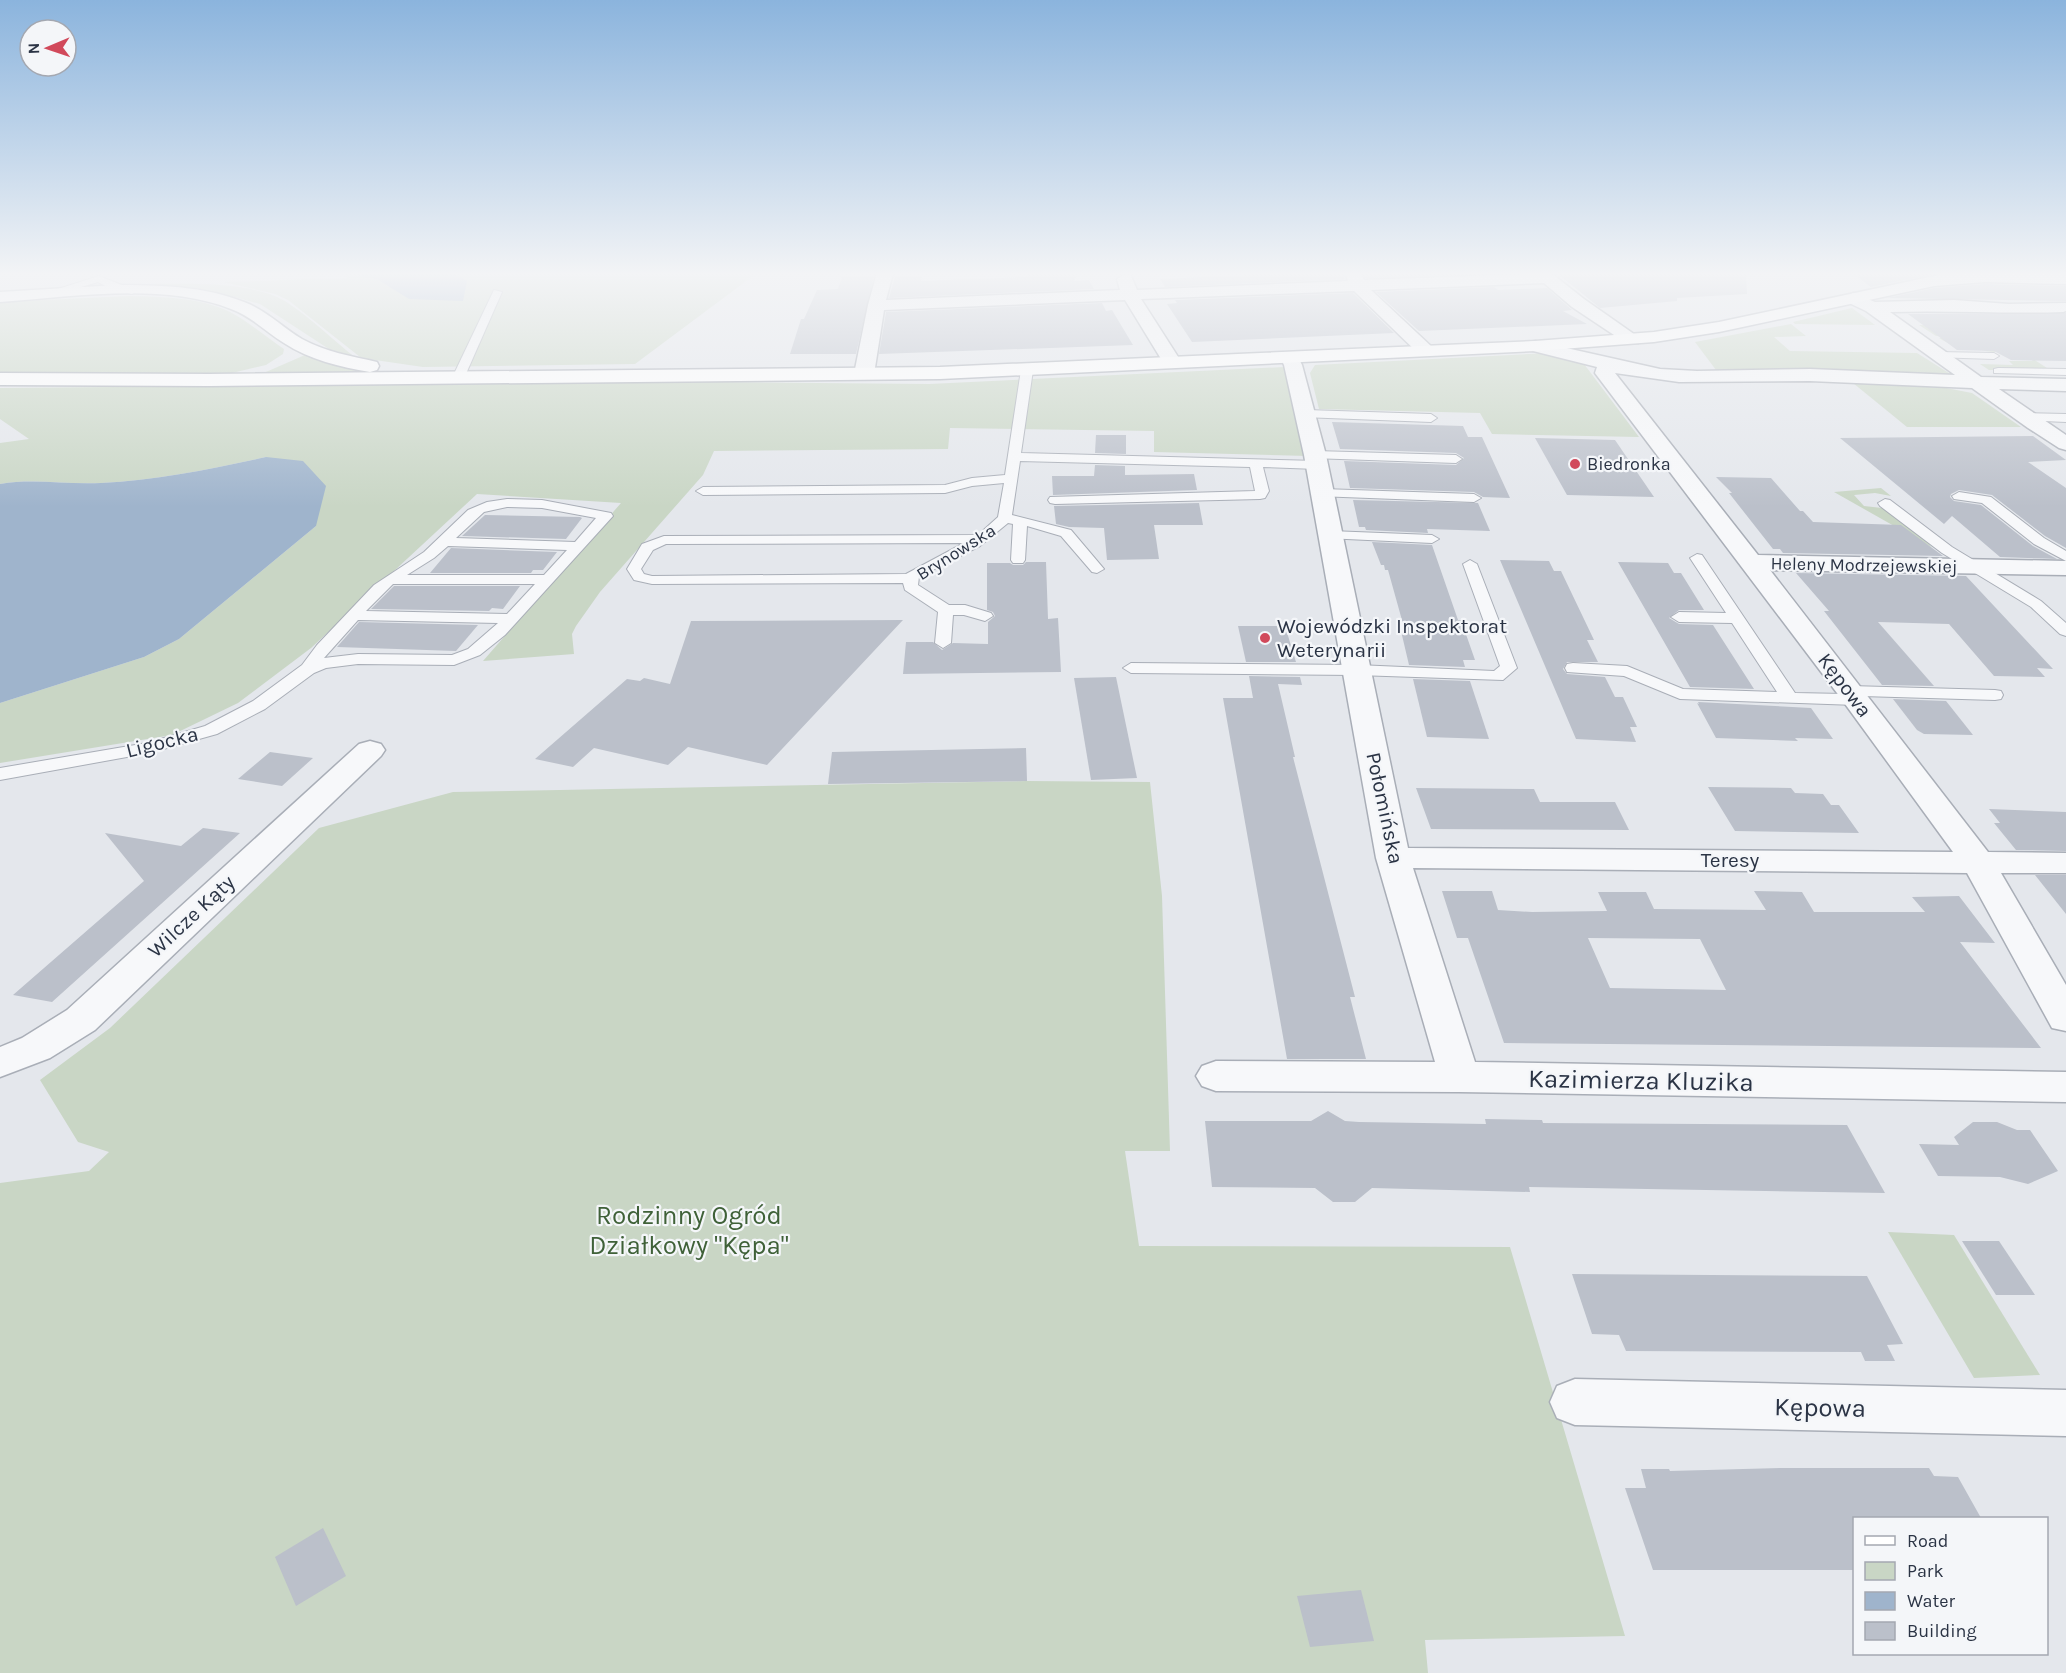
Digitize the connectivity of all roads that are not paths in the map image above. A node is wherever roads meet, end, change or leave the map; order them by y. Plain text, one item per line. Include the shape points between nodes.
1 (468, 351) edge
2 (868, 351) edge
3 (1165, 351) edge
4 (1424, 351) edge
5 (1590, 351) edge
6 (1932, 351) edge
7 (288, 353) joint
8 (1937, 355) junction
9 (1994, 356) dead end
10 (1289, 357) junction
11 (1173, 363) junction
12 (1613, 365) junction
13 (1027, 370) junction
14 (1998, 371) dead end
15 (1641, 372) junction
16 (2066, 372) edge
17 (864, 374) junction
18 (456, 376) junction
19 (160, 378) junction
20 (0, 379) edge
21 (1978, 384) junction
22 (2066, 385) edge
23 (1621, 391) junction
24 (1306, 414) junction
25 (2025, 417) junction
26 (1431, 418) dead end
27 (2066, 418) edge
28 (2066, 444) edge
29 (1013, 458) junction
30 (1456, 459) dead end
31 (1256, 464) junction
32 (1318, 471) junction
33 (1010, 479) junction
34 (703, 491) dead end
35 (1959, 496) dead end
36 (1474, 498) dead end
37 (1055, 500) dead end
38 (1885, 503) dead end
39 (1005, 518) junction
40 (1020, 521) junction
41 (1330, 535) junction
42 (980, 539) junction
43 (1432, 539) dead end
44 (444, 542) junction
45 (578, 546) junction
46 (2066, 557) edge
47 (1697, 558) dead end
48 (1018, 560) dead end
49 (1752, 562) junction
50 (1470, 564) dead end
51 (1977, 568) junction
52 (2066, 568) edge
53 (1097, 569) dead end
54 (912, 578) junction
55 (547, 579) junction
56 (389, 580) junction
57 (946, 610) junction
58 (354, 615) junction
59 (985, 616) dead end
60 (1679, 617) dead end
61 (1737, 618) junction
62 (510, 619) junction
63 (2066, 631) edge
64 (943, 643) dead end
65 (1131, 668) dead end
66 (1573, 668) dead end
67 (308, 669) junction
68 (1357, 670) junction
69 (1853, 695) junction
70 (1995, 695) dead end
71 (1789, 698) junction
72 (370, 750) dead end
73 (0, 774) edge
74 (1393, 858) junction
75 (1977, 861) junction
76 (2066, 863) edge
77 (2066, 1018) edge
78 (0, 1063) edge
79 (1216, 1076) dead end
80 (1460, 1077) junction
81 (2066, 1087) edge
82 (1575, 1402) dead end
83 (2066, 1413) edge

1 - 18 lane
2 - 17 street
3 - 11 street
4 - 10 main road
5 - 12 street
6 - 8 street
7 - 18 main road
7 - 19 main road via 267,368 233,375
8 - 9 lane
8 - 21 street
10 - 11 main road
10 - 24 street, Połomińska
11 - 13 main road
12 - 15 street
12 - 23 street, Kępowa via 1605,373
13 - 17 main road
13 - 29 lane, Brynowska
14 - 16 lane
15 - 21 street
15 - 23 street via 1624,382
17 - 18 main road
18 - 19 main road
19 - 20 main road
21 - 22 street
21 - 25 street
23 - 49 street, Kępowa
24 - 26 lane
24 - 32 street, Połomińska
25 - 27 lane
25 - 28 street
29 - 31 lane
29 - 33 lane, Brynowska
30 - 32 lane
31 - 32 lane
31 - 37 lane via 1260,495
32 - 36 lane
32 - 41 street, Połomińska
33 - 34 lane via 945,489
33 - 39 lane, Brynowska
35 - 46 lane via 1986,500
38 - 51 lane, Heleny Modrzejewskiej via 1927,537
39 - 40 lane
39 - 42 lane, Brynowska via 998,528
40 - 48 lane
40 - 53 lane via 1066,534
41 - 43 lane
41 - 68 street, Połomińska
42 - 54 lane, Brynowska
42 - 54 lane via 664,540 647,547 634,569 639,577 652,580
44 - 45 lane
44 - 45 lane via 471,515 493,504 540,504 606,516
44 - 56 lane
45 - 55 lane
47 - 61 lane
49 - 51 street, Heleny Modrzejewskiej
49 - 69 street, Kępowa
50 - 68 lane via 1509,668 1497,676
51 - 52 street, Heleny Modrzejewskiej
51 - 63 lane via 2036,604
54 - 57 lane, Brynowska via 910,587
55 - 56 lane
55 - 62 lane
56 - 58 lane
57 - 59 lane
57 - 64 lane
58 - 62 lane
58 - 67 lane
60 - 61 lane
61 - 71 lane
62 - 67 lane via 474,652 453,660 358,658
65 - 68 lane
66 - 71 lane via 1627,671 1680,694
67 - 73 lane, Ligocka via 259,705 211,730 149,748
68 - 74 street, Połomińska
69 - 70 lane
69 - 71 lane
69 - 75 street, Kępowa
72 - 78 street, Wilcze Kąty via 81,1020 36,1048
74 - 75 street, Teresy
74 - 80 street, Połomińska
75 - 76 street, Teresy
75 - 77 street, Kępowa
79 - 80 street, Kazimierza Kluzika
80 - 81 street, Kazimierza Kluzika
82 - 83 street, Kępowa

